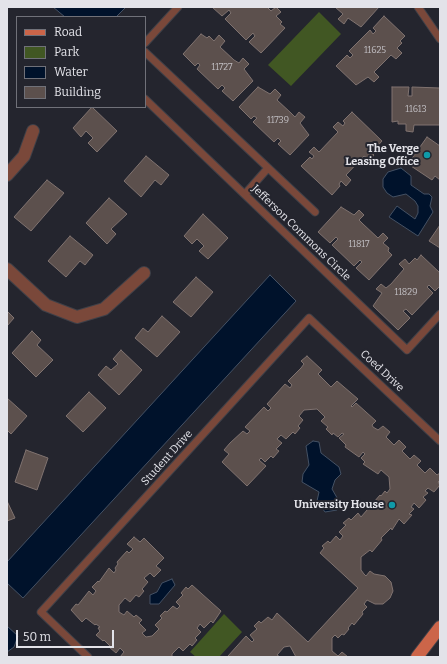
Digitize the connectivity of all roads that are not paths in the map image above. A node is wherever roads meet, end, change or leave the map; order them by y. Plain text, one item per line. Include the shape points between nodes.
1 (178, 7) edge
2 (418, 7) edge
3 (440, 39) edge
4 (146, 42) edge
5 (146, 53) edge
6 (146, 100) edge
7 (33, 131) dead end
8 (268, 168) junction
9 (7, 175) edge
10 (244, 194) junction
11 (315, 212) dead end
12 (7, 269) edge
13 (144, 273) dead end
14 (440, 314) edge
15 (309, 318) joint
16 (440, 441) edge
17 (440, 627) edge
18 (88, 657) edge
19 (417, 657) edge

1 - 4 lane
2 - 3 lane
5 - 8 lane
6 - 10 lane, Jefferson Commons Circle
7 - 9 street via 24,156
8 - 10 lane
8 - 11 lane
10 - 14 lane, Jefferson Commons Circle via 407,350
12 - 13 street via 46,305 77,317 104,309
15 - 16 lane, Coed Drive
15 - 18 lane, Student Drive via 41,612
17 - 19 main road

